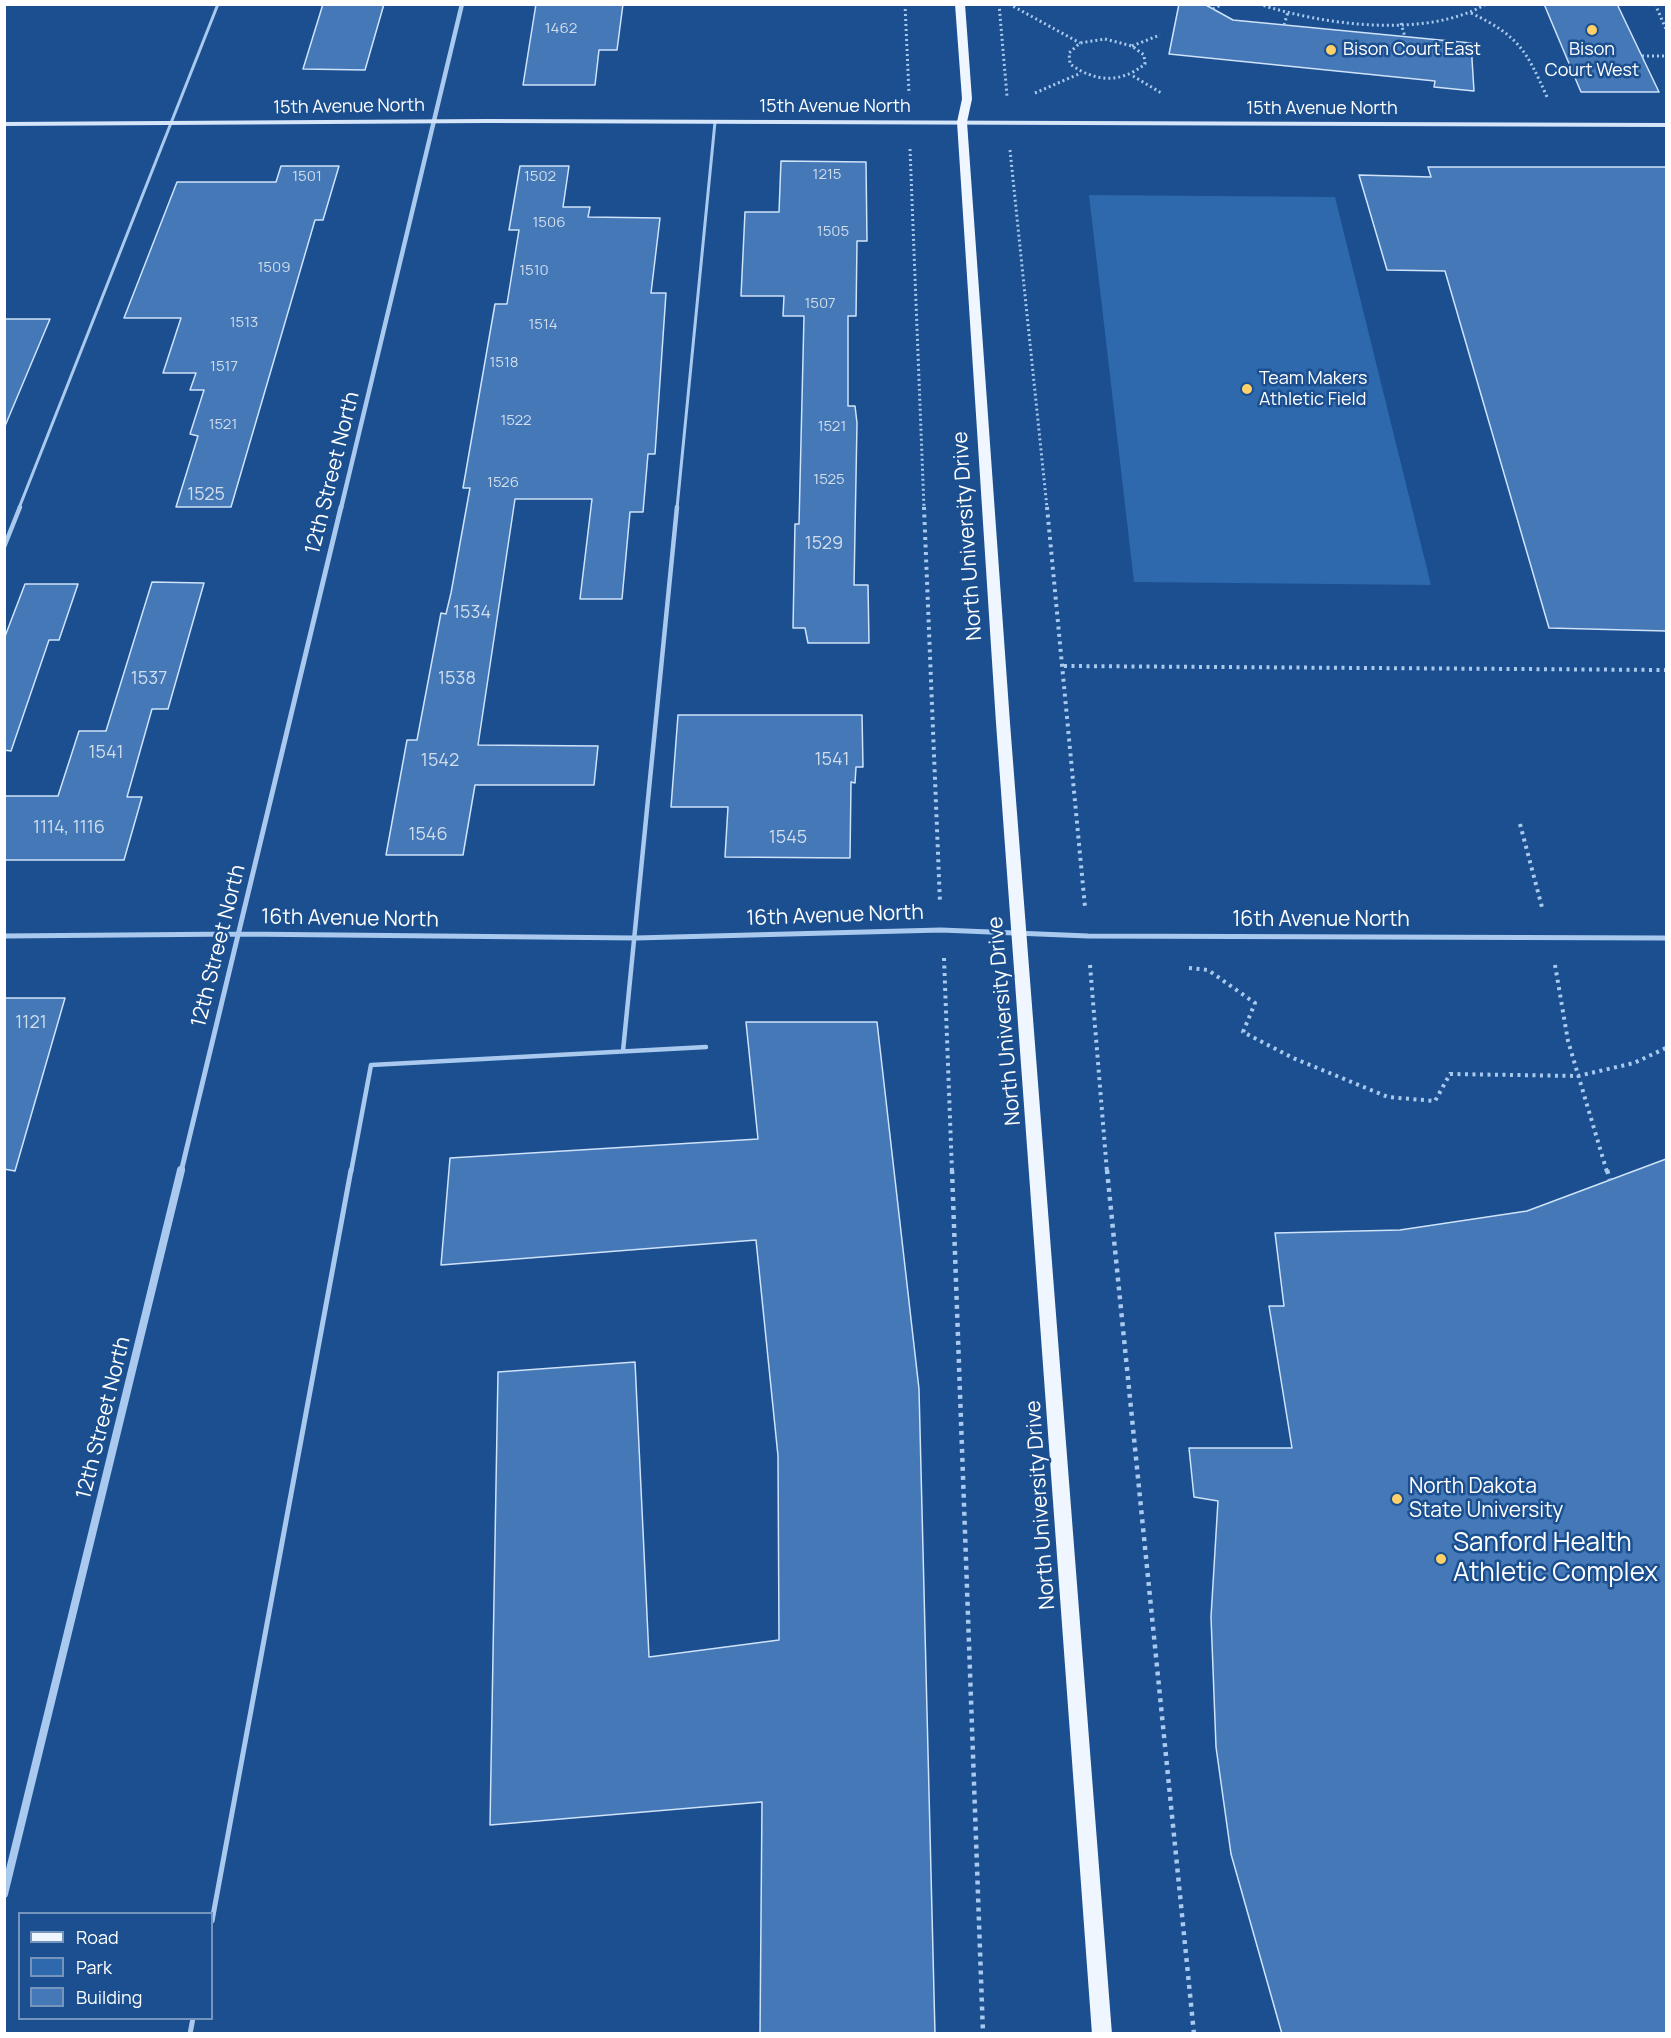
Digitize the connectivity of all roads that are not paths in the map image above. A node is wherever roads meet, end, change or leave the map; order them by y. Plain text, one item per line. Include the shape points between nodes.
1 (218, 4) edge
2 (462, 4) edge
3 (960, 4) edge
4 (435, 121) junction
5 (715, 122) junction
6 (962, 122) junction
7 (4, 124) edge
8 (171, 124) junction
9 (1666, 125) edge
10 (4, 547) edge
11 (239, 934) junction
12 (1019, 935) junction
13 (4, 936) edge
14 (636, 938) junction
15 (1666, 938) edge
16 (706, 1047) dead end
17 (623, 1051) junction
18 (4, 1894) edge
19 (213, 1916) edge
20 (1102, 2034) edge

1 - 8 lane
2 - 4 street, 12th Street North
3 - 6 main road, North University Drive via 967,99
4 - 5 street, 15th Avenue North
4 - 8 street, 15th Avenue North
4 - 11 street, 12th Street North
5 - 6 street, 15th Avenue North
5 - 14 lane
6 - 9 street, 15th Avenue North
6 - 12 main road, North University Drive
7 - 8 street, 15th Avenue North
8 - 10 lane
11 - 13 street, 16th Avenue North
11 - 14 street, 16th Avenue North
11 - 18 street, 12th Street North
12 - 14 street, 16th Avenue North via 941,930
12 - 15 street, 16th Avenue North
12 - 20 main road, North University Drive
14 - 17 lane
16 - 17 lane
17 - 19 lane via 371,1065

